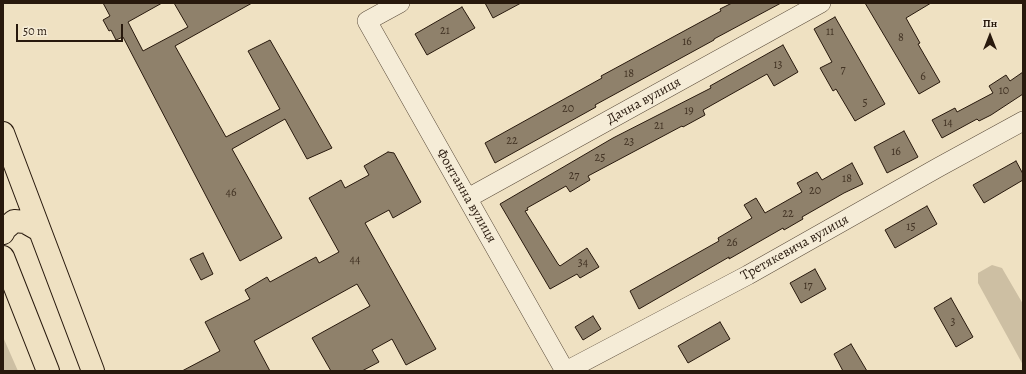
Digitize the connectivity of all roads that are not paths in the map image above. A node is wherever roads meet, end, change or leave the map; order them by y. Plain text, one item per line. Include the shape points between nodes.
1 (400, 3) edge
2 (821, 3) edge
3 (1023, 121) edge
4 (3, 133) edge
5 (468, 198) junction
6 (39, 230) junction
7 (3, 233) edge
8 (3, 257) edge
9 (48, 371) edge
10 (93, 371) edge
11 (566, 371) edge

1 - 5 street, Фонтанна вулиця via 367,21
2 - 5 street, Дачна вулиця
3 - 11 street, Третякевича вулиця via 748,275
4 - 6 main road
5 - 11 street, Фонтанна вулиця
6 - 7 main road via 25,222 14,221
6 - 10 main road
8 - 9 main road

